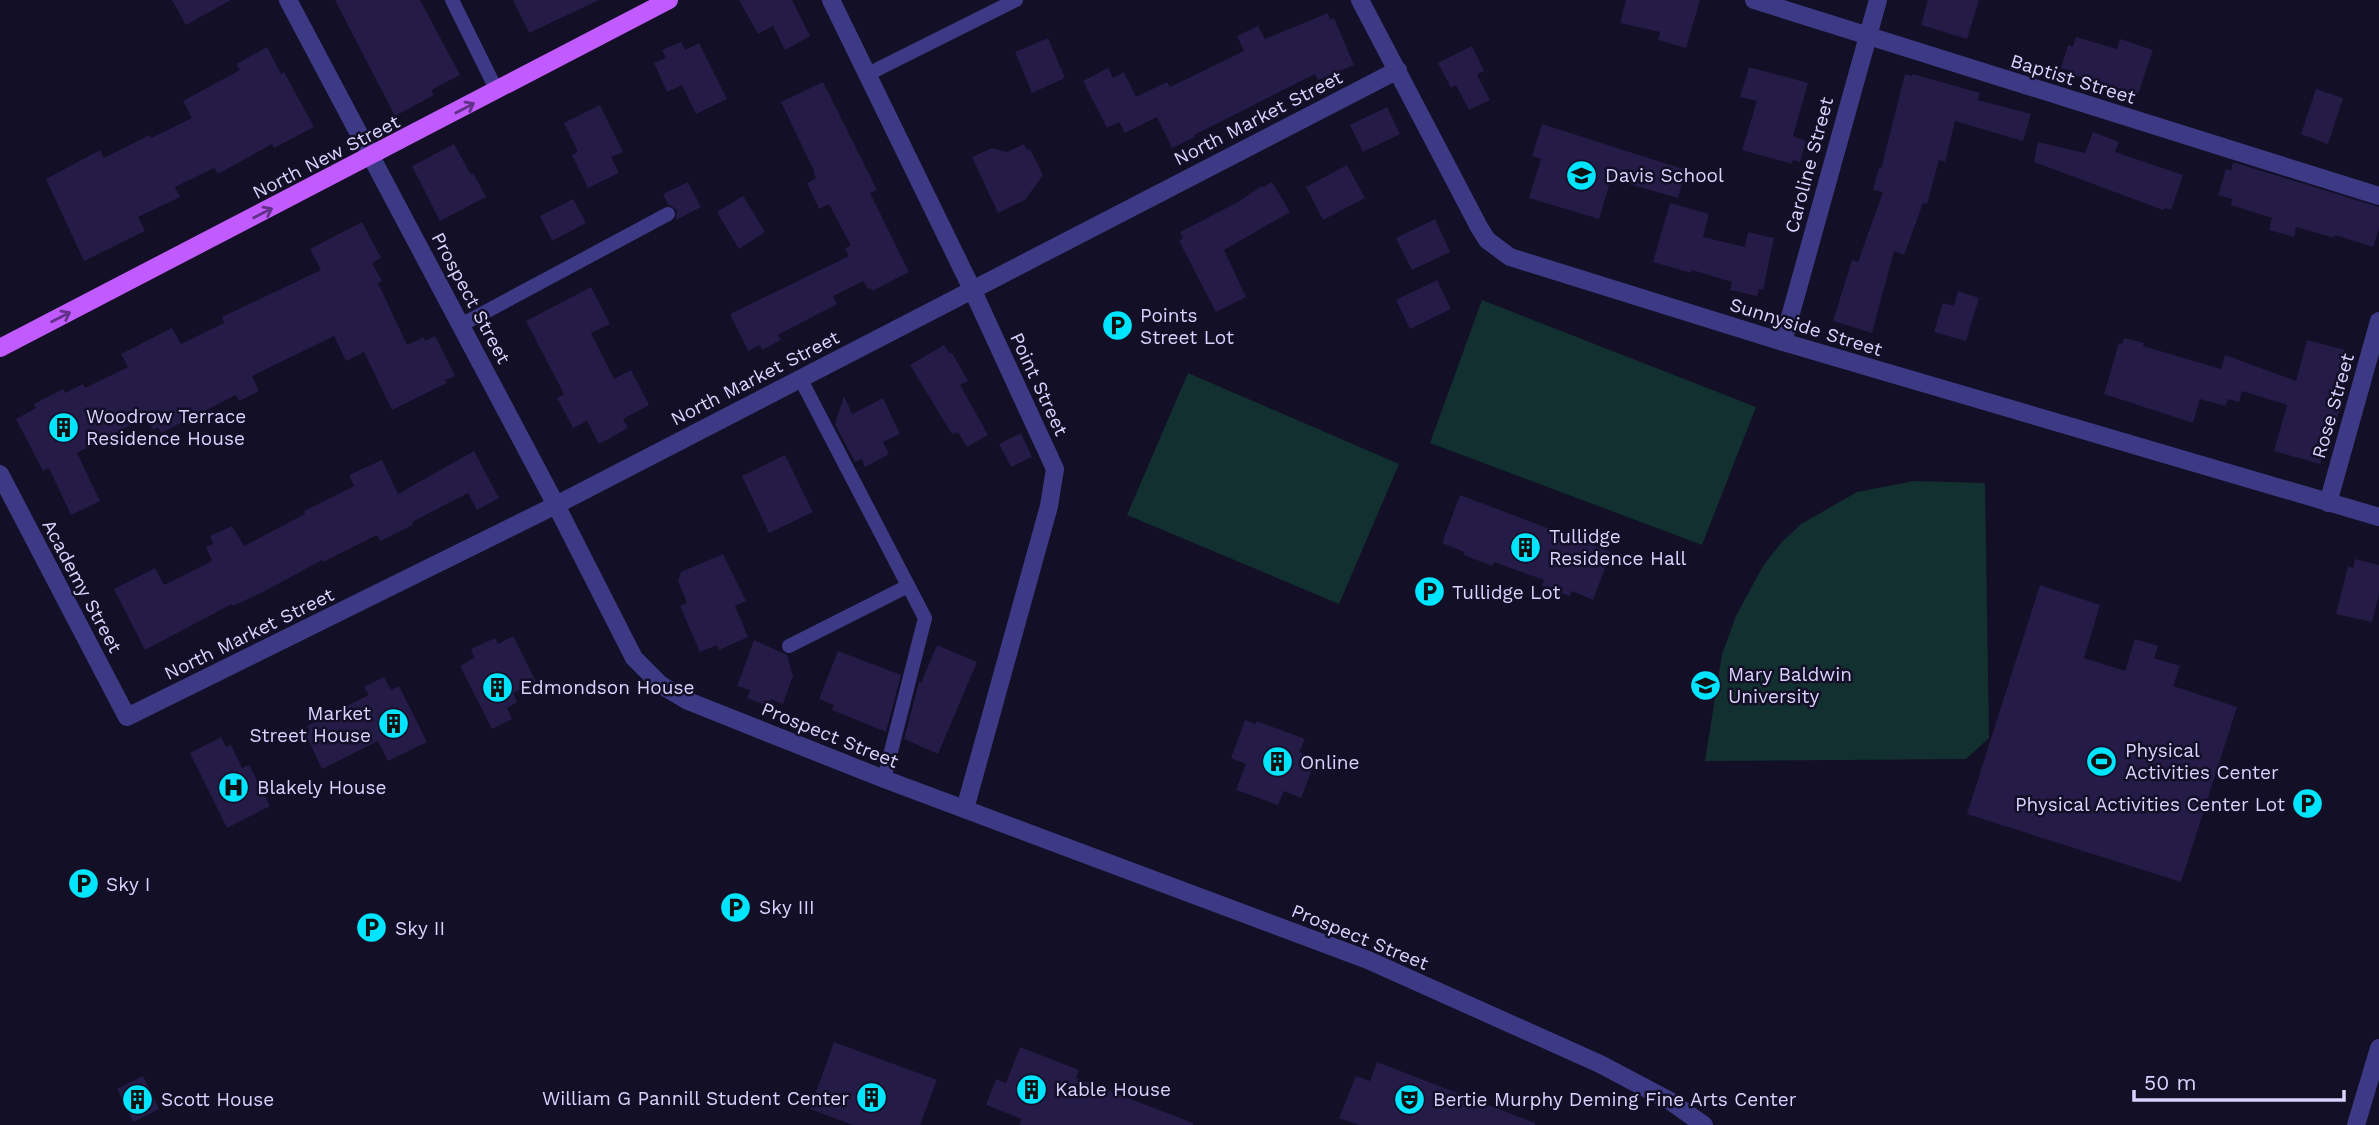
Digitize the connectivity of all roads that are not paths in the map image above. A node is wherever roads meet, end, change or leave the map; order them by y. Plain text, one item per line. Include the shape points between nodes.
1 (288, 0) edge
2 (452, 0) edge
3 (669, 0) edge
4 (831, 0) edge
5 (1016, 0) edge
6 (1360, 0) edge
7 (1754, 0) edge
8 (1878, 0) edge
9 (1866, 37) junction
10 (1398, 70) junction
11 (868, 74) junction
12 (497, 91) junction
13 (371, 156) junction
14 (2379, 195) edge
15 (668, 214) dead end
16 (972, 289) junction
17 (2379, 321) edge
18 (461, 324) junction
19 (1783, 342) junction
20 (0, 348) edge
21 (800, 378) junction
22 (0, 474) edge
23 (2328, 503) junction
24 (556, 505) junction
25 (2379, 517) edge
26 (908, 586) junction
27 (789, 646) dead end
28 (127, 717) joint
29 (884, 779) junction
30 (965, 809) junction
31 (2379, 1048) edge
32 (1704, 1125) edge
33 (2356, 1125) edge

1 - 13 street, Prospect Street
2 - 12 lane
3 - 12 main road, North New Street
4 - 11 street, Point Street
5 - 11 lane
6 - 10 street, Sunnyside Street
7 - 9 street, Baptist Street
8 - 9 street, Caroline Street
9 - 14 street, Baptist Street
9 - 19 street, Caroline Street
10 - 16 street, North Market Street
10 - 19 street, Sunnyside Street via 1479,227 1502,252
11 - 16 street, Point Street
13 -> 12 main road, North New Street
13 - 18 street, Prospect Street
20 -> 13 main road, North New Street
15 - 18 lane
16 - 21 street, North Market Street
16 - 30 street, Point Street via 1055,468 1049,506
17 - 23 street, Rose Street
18 - 24 street, Prospect Street
19 - 23 street, Sunnyside Street
21 - 24 street, North Market Street
21 - 26 lane
22 - 28 street, Academy Street
23 - 25 street, Sunnyside Street
24 - 28 street, North Market Street
24 - 29 street, Prospect Street via 646,673 688,701
26 - 27 lane
26 - 29 lane via 925,618
29 - 30 street, Prospect Street
30 - 32 street, Prospect Street via 1368,960 1600,1064 1670,1101
31 - 33 street

